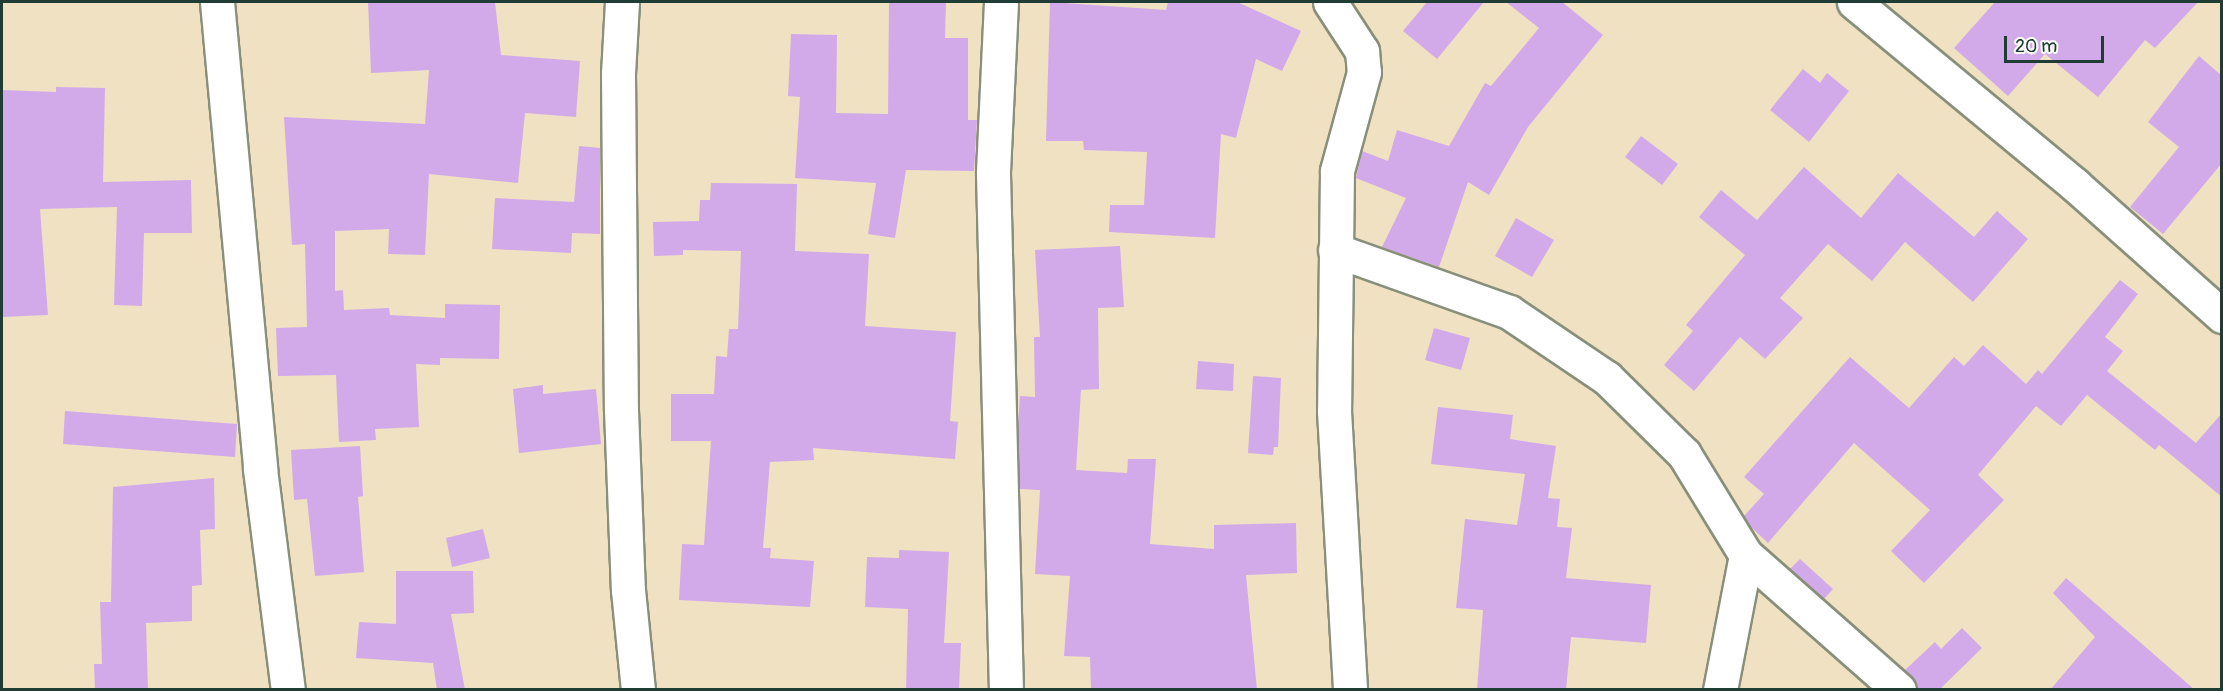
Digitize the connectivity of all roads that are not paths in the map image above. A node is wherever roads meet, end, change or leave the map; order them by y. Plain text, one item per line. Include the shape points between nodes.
1 (217, 2) edge
2 (622, 2) edge
3 (1001, 2) edge
4 (1330, 2) edge
5 (1854, 2) edge
6 (1335, 250) junction
7 (2222, 316) edge
8 (1746, 555) junction
9 (288, 690) edge
10 (638, 690) edge
11 (1006, 690) edge
12 (1350, 690) edge
13 (1720, 690) edge
14 (1899, 690) edge

1 - 9 street via 260,469
2 - 10 street via 618,75 621,410 628,590
3 - 11 street via 993,174
4 - 6 street via 1362,51 1364,72 1336,171
5 - 7 street via 2075,184
6 - 8 street via 1509,312 1607,378 1684,453
6 - 12 street via 1337,515 1351,651
8 - 13 street
8 - 14 street

